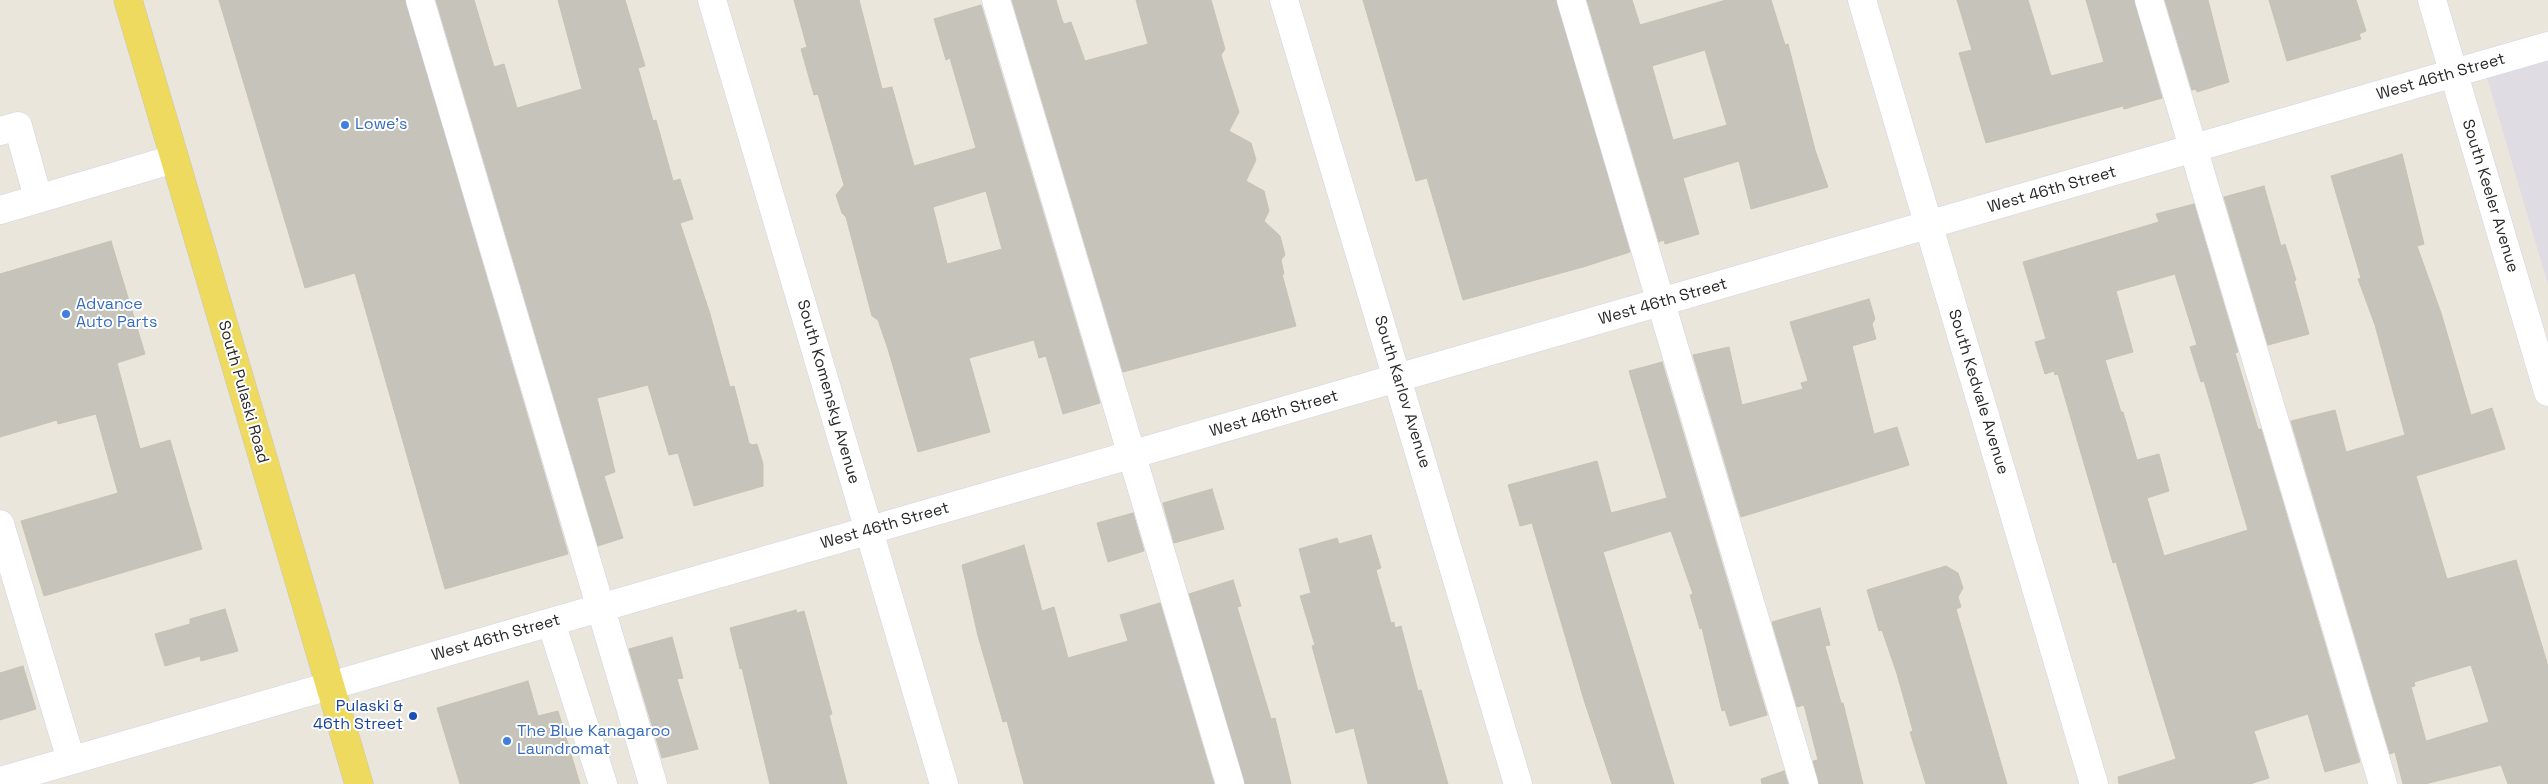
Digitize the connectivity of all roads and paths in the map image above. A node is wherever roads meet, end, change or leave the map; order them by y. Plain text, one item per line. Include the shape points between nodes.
1 (128, 0) edge
2 (420, 0) edge
3 (712, 0) edge
4 (996, 0) edge
5 (1284, 0) edge
6 (1571, 0) edge
7 (1862, 0) edge
8 (2149, 0) edge
9 (2432, 0) edge
10 (2548, 46) edge
11 (2454, 73) junction
12 (0, 131) edge
13 (2194, 149) junction
14 (174, 159) junction
15 (38, 198) junction
16 (0, 210) edge
17 (1928, 225) junction
18 (1661, 303) junction
19 (1398, 378) junction
20 (2548, 392) edge
21 (1132, 455) junction
22 (0, 524) edge
23 (869, 531) junction
24 (600, 608) junction
25 (551, 622) junction
26 (330, 686) junction
27 (63, 770) edge
28 (0, 781) edge
29 (359, 784) edge
30 (603, 784) edge
31 (653, 784) edge
32 (944, 784) edge
33 (1230, 784) edge
34 (1518, 784) edge
35 (1804, 784) edge
36 (2094, 784) edge
37 (2383, 784) edge

1 - 14 main road, South Pulaski Road
2 - 24 street
3 - 23 street, South Komensky Avenue
4 - 21 street
5 - 19 street, South Karlov Avenue
6 - 18 street
7 - 17 street, South Kedvale Avenue
8 - 13 street
9 - 11 street, South Keeler Avenue
10 - 11 street, West 46th Street
11 - 13 street, West 46th Street
11 - 20 street, South Keeler Avenue
12 - 15 street via 18,126
13 - 17 street, West 46th Street
13 - 37 street
14 - 15 street
14 - 26 main road, South Pulaski Road
15 - 16 street
17 - 18 street, West 46th Street
17 - 36 street, South Kedvale Avenue
18 - 19 street, West 46th Street
18 - 35 street
19 - 21 street, West 46th Street
19 - 34 street, South Karlov Avenue
21 - 23 street, West 46th Street
21 - 33 street
22 - 27 street
23 - 24 street, West 46th Street
23 - 32 street, South Komensky Avenue
24 - 25 street, West 46th Street
24 - 31 street
25 - 26 street, West 46th Street
25 - 30 street
26 - 27 street, West 46th Street
26 - 29 main road, South Pulaski Road
27 - 28 street, West 46th Street

